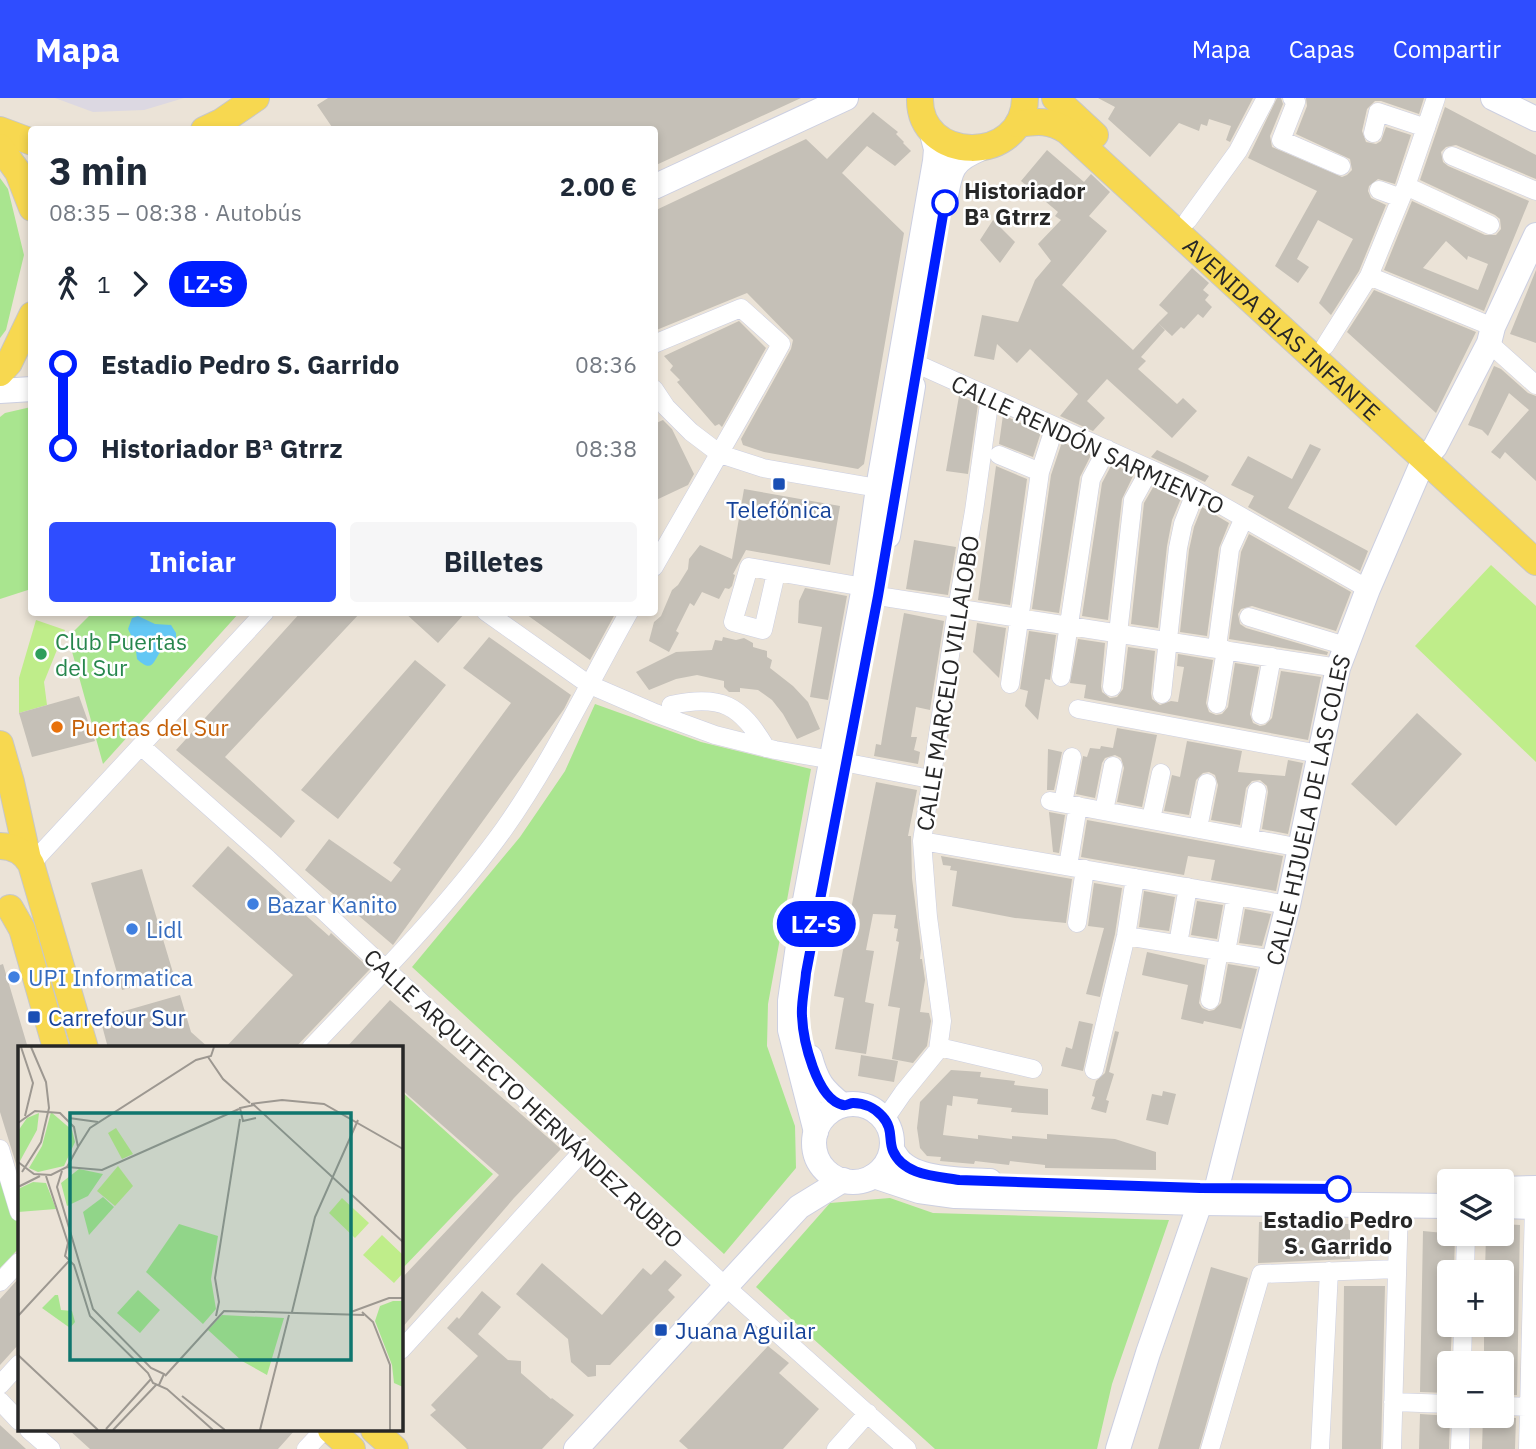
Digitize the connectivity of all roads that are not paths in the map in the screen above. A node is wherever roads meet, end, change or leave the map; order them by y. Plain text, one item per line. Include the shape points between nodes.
1 (256, 98) edge
2 (846, 98) edge
3 (1025, 98) edge
4 (1055, 98) edge
5 (1266, 98) edge
6 (1292, 98) edge
7 (1436, 98) edge
8 (917, 100) edge
9 (1504, 101) edge
10 (806, 107) edge
11 (1536, 119) edge
12 (1018, 124) junction
13 (212, 126) edge
14 (1426, 128) junction
15 (0, 130) edge
16 (931, 130) junction
17 (1373, 133) dead end
18 (28, 140) edge
19 (0, 147) edge
20 (980, 149) junction
21 (1452, 156) dead end
22 (1341, 166) dead end
23 (658, 185) edge
24 (1380, 190) dead end
25 (1536, 191) edge
26 (1403, 192) junction
27 (28, 198) edge
28 (1188, 220) junction
29 (1490, 225) dead end
30 (1535, 239) edge
31 (1369, 276) junction
32 (28, 323) edge
33 (1491, 335) junction
34 (658, 342) edge
35 (1325, 346) junction
36 (917, 364) junction
37 (0, 373) edge
38 (1536, 385) edge
39 (28, 389) edge
40 (0, 391) edge
41 (658, 395) edge
42 (990, 397) junction
43 (1055, 426) junction
44 (1107, 449) junction
45 (1429, 453) junction
46 (720, 454) junction
47 (999, 455) dead end
48 (1150, 469) junction
49 (1040, 472) junction
50 (887, 490) junction
51 (1196, 491) junction
52 (1244, 518) junction
53 (1536, 540) edge
54 (658, 560) edge
55 (1536, 562) edge
56 (776, 573) dead end
57 (1368, 589) junction
58 (871, 591) junction
59 (957, 609) junction
60 (261, 616) edge
61 (492, 616) edge
62 (627, 616) edge
63 (1249, 617) dead end
64 (1019, 619) junction
65 (1069, 626) junction
66 (1117, 634) junction
67 (1167, 640) junction
68 (1221, 649) junction
69 (1272, 657) junction
70 (1342, 657) junction
71 (1061, 677) dead end
72 (588, 684) junction
73 (1010, 684) dead end
74 (1112, 687) dead end
75 (1162, 694) dead end
76 (1217, 704) dead end
77 (671, 705) dead end
78 (1078, 709) dead end
79 (1261, 715) dead end
80 (0, 744) edge
81 (141, 746) junction
82 (766, 748) junction
83 (1319, 754) junction
84 (1072, 757) dead end
85 (840, 761) junction
86 (1113, 766) dead end
87 (1161, 773) dead end
88 (930, 779) junction
89 (1207, 783) dead end
90 (1258, 791) dead end
91 (1064, 803) junction
92 (1104, 811) junction
93 (1151, 820) junction
94 (1198, 828) junction
95 (1249, 838) junction
96 (922, 841) junction
97 (0, 846) edge
98 (1301, 848) junction
99 (31, 867) junction
100 (1076, 868) junction
101 (1135, 878) junction
102 (1188, 887) junction
103 (1236, 895) junction
104 (1288, 905) junction
105 (5, 908) edge
106 (1077, 923) dead end
107 (1126, 936) junction
108 (1178, 944) junction
109 (1222, 951) junction
110 (1275, 960) junction
111 (386, 969) junction
112 (1210, 1000) dead end
113 (55, 1046) edge
114 (84, 1046) edge
115 (313, 1046) edge
116 (939, 1047) junction
117 (1033, 1069) dead end
118 (1094, 1070) dead end
119 (842, 1105) junction
120 (885, 1119) junction
121 (816, 1144) junction
122 (0, 1149) edge
123 (892, 1150) junction
124 (582, 1152) junction
125 (874, 1176) junction
126 (843, 1180) junction
127 (1437, 1190) edge
128 (1514, 1193) edge
129 (1208, 1195) junction
130 (1535, 1201) edge
131 (1514, 1204) edge
132 (1399, 1205) junction
133 (1437, 1206) edge
134 (799, 1207) junction
135 (18, 1209) edge
136 (18, 1263) edge
137 (1397, 1269) junction
138 (1329, 1271) junction
139 (0, 1282) edge
140 (726, 1287) junction
141 (402, 1349) edge
142 (18, 1365) edge
143 (0, 1385) edge
144 (0, 1401) edge
145 (1393, 1402) junction
146 (1437, 1404) edge
147 (1514, 1406) edge
148 (1532, 1407) edge
149 (868, 1413) junction
150 (18, 1420) edge
151 (1461, 1428) edge
152 (31, 1432) edge
153 (322, 1432) edge
154 (333, 1432) edge
155 (376, 1432) edge
156 (51, 1449) edge
157 (306, 1449) edge
158 (352, 1449) edge
159 (395, 1449) edge
160 (576, 1449) edge
161 (836, 1449) edge
162 (907, 1449) edge
163 (1118, 1449) edge
164 (1210, 1449) edge
165 (1320, 1449) edge
166 (1392, 1449) edge
167 (1460, 1449) edge
168 (1528, 1449) edge

1 - 13 main road
2 - 10 street
3 - 12 main road
4 - 28 main road, AVENIDA BLAS INFANTE
5 - 28 street via 1238,151
6 - 22 street via 1296,102 1281,139
7 - 14 street
8 - 16 main road
9 - 11 street
10 - 23 street
12 - 20 main road via 1008,136
12 - 45 main road, AVENIDA BLAS INFANTE via 1040,120 1067,131
14 - 17 street via 1378,112
14 - 26 street
15 - 18 main road
16 - 20 main road via 945,142
16 - 50 street via 935,161
19 - 27 main road via 18,172
20 - 36 street via 962,156 951,171
21 - 25 street
24 - 26 street
26 - 29 street
26 - 31 street
28 - 35 main road, AVENIDA BLAS INFANTE
30 - 33 street, CALLE HIJUELA DE LAS COLES
31 - 33 street
31 - 35 street
32 - 37 main road
33 - 38 street
33 - 45 street, CALLE HIJUELA DE LAS COLES
34 - 46 street via 741,308 781,344
35 - 45 main road, AVENIDA BLAS INFANTE
36 - 42 street, CALLE RENDÓN SARMIENTO
36 - 50 street
39 - 40 street
41 - 46 street via 691,432
42 - 43 street, CALLE RENDÓN SARMIENTO
42 - 59 street, CALLE MARCELO VILLALOBO
43 - 44 street, CALLE RENDÓN SARMIENTO
43 - 49 street
44 - 48 street, CALLE RENDÓN SARMIENTO
44 - 65 street via 1091,479
45 - 53 main road, AVENIDA BLAS INFANTE
45 - 55 main road, AVENIDA BLAS INFANTE
45 - 57 street, CALLE HIJUELA DE LAS COLES
46 - 50 street via 764,468
46 - 54 street
47 - 49 street
48 - 51 street, CALLE RENDÓN SARMIENTO
48 - 66 street via 1133,500
49 - 64 street
50 - 58 street
51 - 52 street, CALLE RENDÓN SARMIENTO
51 - 67 street via 1183,524
52 - 57 street, CALLE RENDÓN SARMIENTO
52 - 68 street via 1230,549
56 - 58 street
57 - 70 street, CALLE HIJUELA DE LAS COLES
58 - 59 street
58 - 85 street
59 - 64 street
59 - 88 street, CALLE MARCELO VILLALOBO
60 - 81 street
61 - 72 street
62 - 72 street
63 - 70 street
64 - 65 street
64 - 73 street
65 - 66 street
65 - 71 street
66 - 67 street
66 - 74 street
67 - 68 street
67 - 75 street
68 - 69 street
68 - 76 street
69 - 70 street
69 - 79 street
70 - 83 street, CALLE HIJUELA DE LAS COLES
72 - 82 street via 672,720
72 - 111 street via 544,769 503,829 447,902
77 - 82 street via 710,700 725,705 752,724
78 - 83 street
80 - 99 main road
81 - 99 street
81 - 111 street, CALLE ARQUITECTO HERNÁNDEZ RUBIO
82 - 85 street
83 - 98 street, CALLE HIJUELA DE LAS COLES
84 - 91 street
85 - 88 street
85 - 119 street via 801,1013 817,1082
85 - 121 street via 802,922 790,1001 790,1030
86 - 92 street
87 - 93 street
88 - 96 street, CALLE MARCELO VILLALOBO
89 - 94 street
90 - 95 street
91 - 92 street
91 - 100 street
92 - 93 street
93 - 94 street
94 - 95 street
95 - 98 street
96 - 100 street
96 - 116 street, CALLE MARCELO VILLALOBO via 942,1021
97 - 99 main road via 13,848
98 - 104 street, CALLE HIJUELA DE LAS COLES
99 - 105 main road via 27,898
99 - 114 main road
100 - 101 street
100 - 106 street
101 - 102 street
101 - 107 street
102 - 103 street
102 - 108 street
103 - 104 street
103 - 109 street
104 - 110 street, CALLE HIJUELA DE LAS COLES
105 - 113 main road via 22,929
107 - 108 street
107 - 118 street
108 - 109 street
109 - 110 street
109 - 112 street
110 - 129 street, CALLE HIJUELA DE LAS COLES
111 - 115 street
111 - 124 street, CALLE ARQUITECTO HERNÁNDEZ RUBIO
116 - 117 street
116 - 120 street
119 - 120 street via 866,1105
119 - 121 street via 821,1121
120 - 123 street via 892,1134
121 - 126 street via 822,1166
121 - 134 street via 810,1183
122 - 135 street
123 - 125 street
123 - 129 street via 903,1165 923,1174 959,1180
124 - 140 street, CALLE ARQUITECTO HERNÁNDEZ RUBIO
124 - 141 street
125 - 126 street via 859,1182
125 - 129 street via 919,1191 955,1196
126 - 134 street
127 - 129 street
128 - 130 street
129 - 132 street
129 - 163 street, CALLE HIJUELA DE LAS COLES via 1148,1353
130 - 131 street
130 - 148 street
132 - 133 street
132 - 137 street
134 - 140 street
136 - 139 street
137 - 138 street
137 - 145 street
138 - 164 street via 1261,1274
138 - 165 street
140 - 149 street, CALLE ARQUITECTO HERNÁNDEZ RUBIO
140 - 160 street
142 - 143 street
144 - 150 street
145 - 146 street
145 - 166 street
147 - 148 street
148 - 168 street
149 - 161 street
149 - 162 street, CALLE ARQUITECTO HERNÁNDEZ RUBIO
151 - 167 street
152 - 156 street
153 - 157 street
154 - 158 main road
155 - 159 main road

